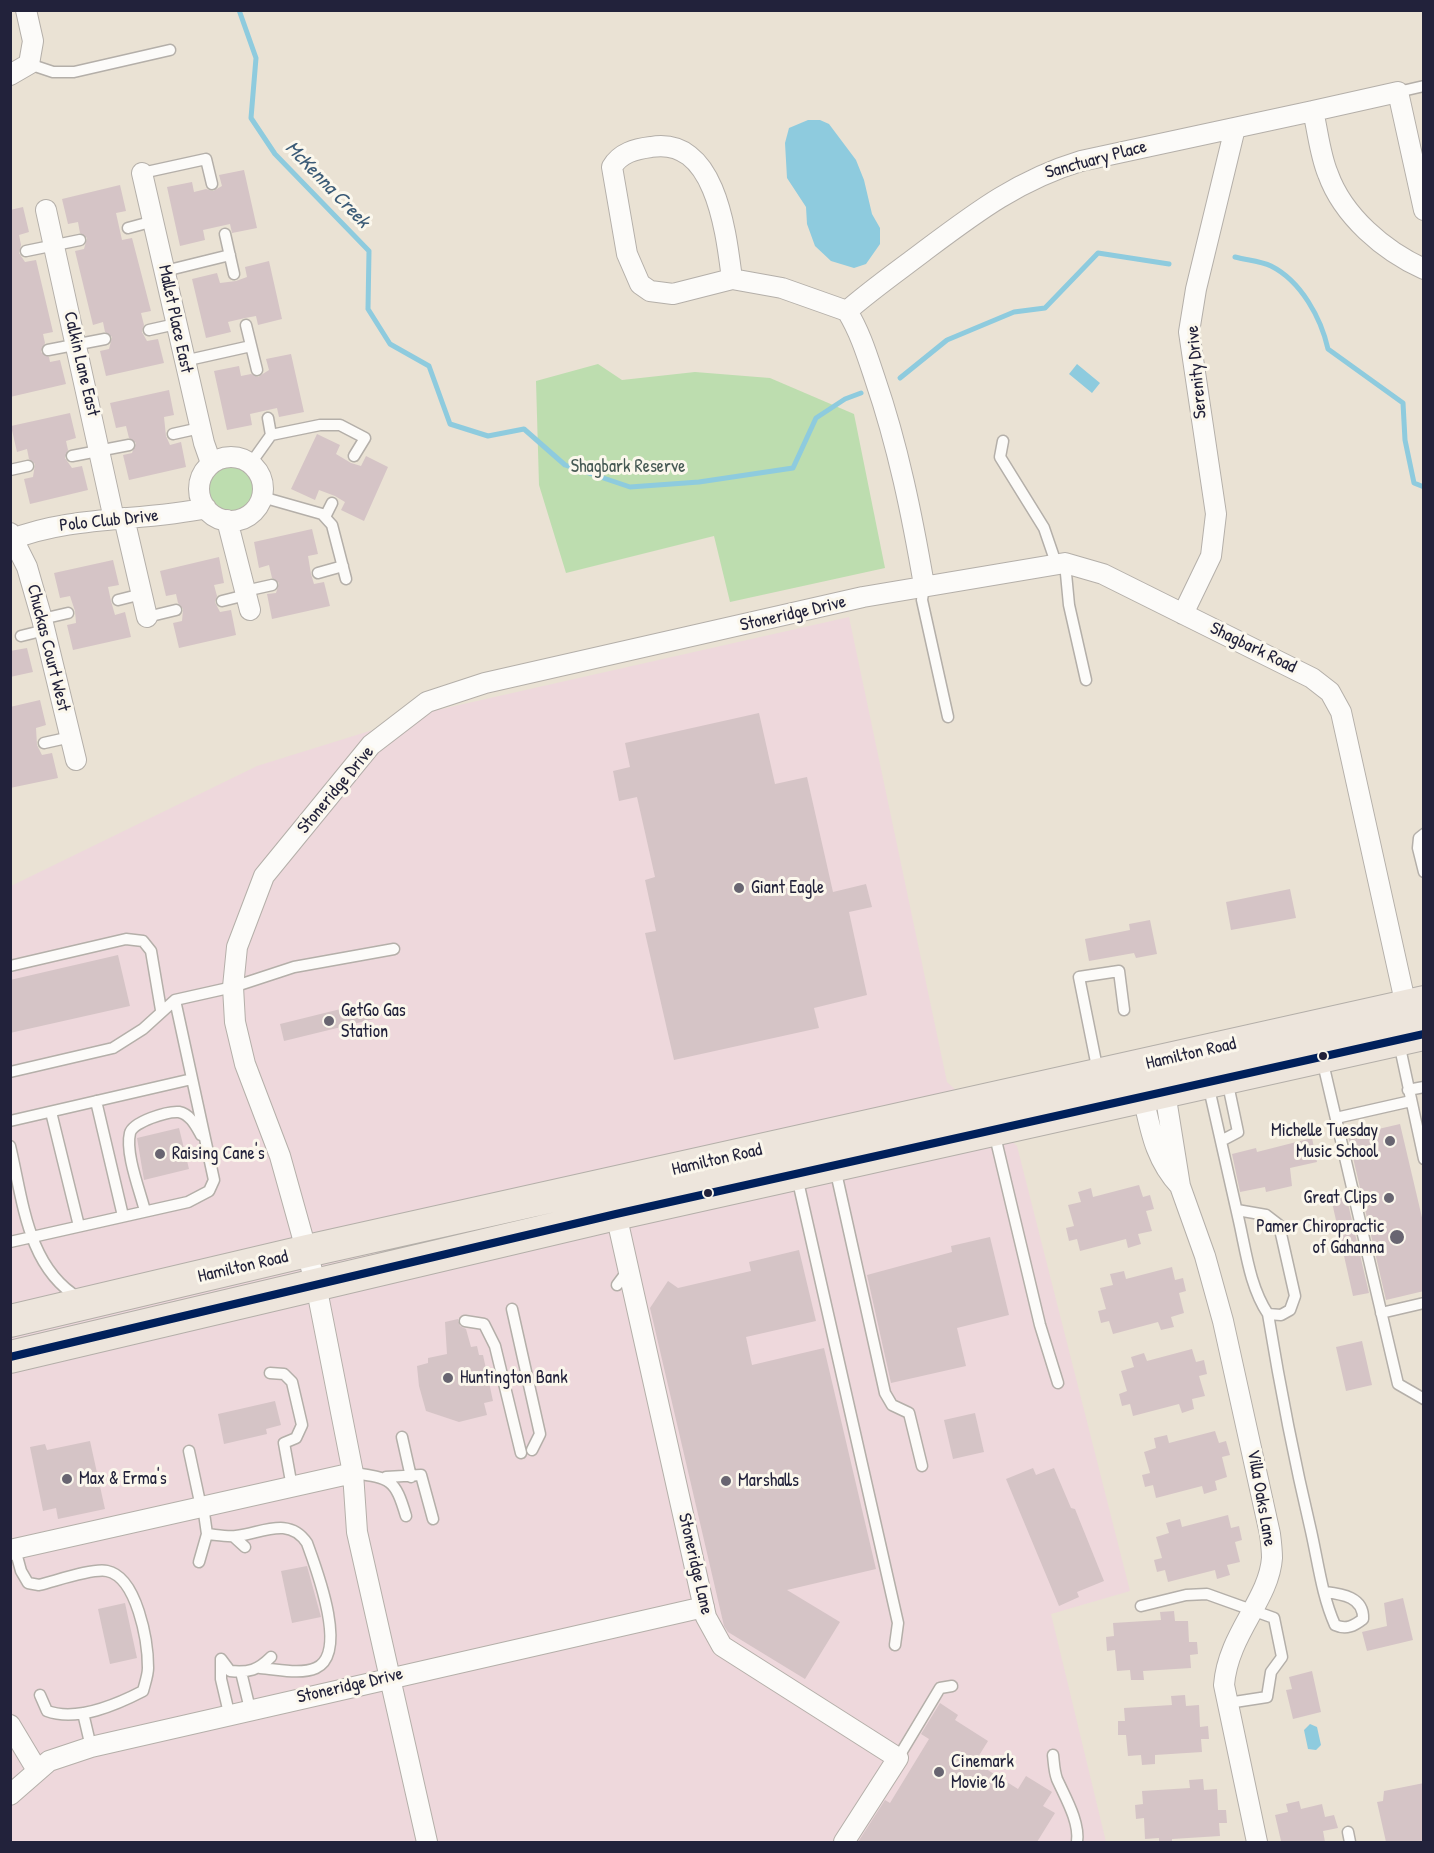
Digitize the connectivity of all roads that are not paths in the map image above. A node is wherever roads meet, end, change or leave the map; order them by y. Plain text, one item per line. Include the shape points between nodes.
1 (26, 10) edge
2 (170, 50) dead end
3 (29, 64) junction
4 (10, 75) edge
5 (1424, 86) edge
6 (1398, 92) junction
7 (1313, 111) junction
8 (1235, 128) junction
9 (142, 173) joint
10 (212, 184) dead end
11 (46, 210) dead end
12 (1424, 210) edge
13 (154, 221) junction
14 (128, 228) dead end
15 (225, 234) dead end
16 (80, 240) dead end
17 (54, 246) junction
18 (26, 251) dead end
19 (230, 255) junction
20 (1424, 269) edge
21 (165, 271) junction
22 (234, 274) dead end
23 (732, 279) junction
24 (847, 311) junction
25 (176, 324) junction
26 (246, 326) dead end
27 (149, 330) dead end
28 (105, 339) dead end
29 (77, 345) junction
30 (251, 346) junction
31 (48, 350) dead end
32 (184, 361) junction
33 (257, 370) dead end
34 (267, 418) dead end
35 (200, 428) junction
36 (173, 434) dead end
37 (271, 435) junction
38 (1003, 441) dead end
39 (129, 445) dead end
40 (100, 450) junction
41 (72, 456) dead end
42 (354, 456) dead end
43 (212, 463) junction
44 (250, 463) junction
45 (28, 466) dead end
46 (10, 470) edge
47 (262, 497) junction
48 (332, 503) dead end
49 (206, 508) junction
50 (325, 517) junction
51 (119, 519) junction
52 (227, 520) junction
53 (12, 537) edge
54 (1060, 563) junction
55 (343, 566) junction
56 (318, 573) dead end
57 (346, 579) dead end
58 (272, 585) dead end
59 (924, 585) junction
60 (142, 594) junction
61 (863, 597) joint
62 (247, 599) junction
63 (118, 600) dead end
64 (222, 601) dead end
65 (176, 610) dead end
66 (68, 613) dead end
67 (1183, 614) junction
68 (147, 617) joint
69 (44, 625) junction
70 (21, 636) dead end
71 (1086, 680) dead end
72 (948, 717) dead end
73 (70, 737) junction
74 (44, 743) dead end
75 (76, 760) dead end
76 (1424, 834) edge
77 (1424, 872) edge
78 (394, 949) dead end
79 (10, 966) edge
80 (232, 987) junction
81 (175, 1000) junction
82 (1415, 1004) edge
83 (1124, 1010) dead end
84 (161, 1011) junction
85 (1411, 1037) edge
86 (1318, 1042) junction
87 (1148, 1064) junction
88 (10, 1072) edge
89 (1209, 1072) junction
90 (1098, 1075) junction
91 (192, 1079) junction
92 (1424, 1087) edge
93 (1154, 1094) junction
94 (1410, 1095) junction
95 (96, 1101) junction
96 (51, 1112) junction
97 (1336, 1118) junction
98 (10, 1121) edge
99 (993, 1129) junction
100 (1221, 1141) junction
101 (10, 1146) edge
102 (207, 1149) junction
103 (832, 1150) junction
104 (793, 1159) junction
105 (1424, 1159) edge
106 (1237, 1209) junction
107 (145, 1211) junction
108 (616, 1214) junction
109 (123, 1216) junction
110 (79, 1226) junction
111 (32, 1237) junction
112 (10, 1242) edge
113 (308, 1251) junction
114 (629, 1269) junction
115 (316, 1285) junction
116 (617, 1285) dead end
117 (87, 1303) junction
118 (1424, 1303) edge
119 (512, 1310) dead end
120 (1381, 1313) junction
121 (1268, 1314) junction
122 (10, 1321) edge
123 (465, 1321) dead end
124 (10, 1357) edge
125 (270, 1373) dead end
126 (1058, 1383) dead end
127 (1424, 1399) edge
128 (402, 1437) dead end
129 (189, 1451) dead end
130 (922, 1466) dead end
131 (353, 1473) junction
132 (386, 1477) junction
133 (411, 1477) junction
134 (292, 1486) junction
135 (202, 1507) junction
136 (406, 1516) dead end
137 (433, 1519) dead end
138 (207, 1534) junction
139 (234, 1537) junction
140 (245, 1547) dead end
141 (13, 1550) edge
142 (199, 1562) dead end
143 (1325, 1592) dead end
144 (1141, 1606) dead end
145 (704, 1607) junction
146 (1252, 1608) junction
147 (895, 1645) dead end
148 (271, 1657) dead end
149 (260, 1668) junction
150 (242, 1672) junction
151 (391, 1676) junction
152 (952, 1686) dead end
153 (40, 1695) dead end
154 (1228, 1703) junction
155 (250, 1709) junction
156 (86, 1712) junction
157 (229, 1713) junction
158 (10, 1725) edge
159 (91, 1747) junction
160 (1053, 1755) dead end
161 (898, 1758) junction
162 (37, 1770) junction
163 (10, 1795) edge
164 (427, 1842) edge
165 (844, 1842) edge
166 (1077, 1842) edge
167 (1257, 1842) edge

1 - 3 street via 33,41
2 - 3 lane via 74,72 52,72
3 - 4 street
5 - 6 lane
6 - 7 street, Sanctuary Place
6 - 12 street
7 - 8 street, Sanctuary Place
7 - 20 street via 1327,173 1337,196 1363,226 1400,258
8 - 24 street, Sanctuary Place via 1080,161 1019,184 980,209
8 - 67 street, Serenity Drive via 1189,332 1216,514 1211,556
9 - 10 lane via 207,159
9 - 13 street, Mallet Place East
11 - 17 street, Calkin Lane East
13 - 14 lane
13 - 21 street, Mallet Place East
15 - 19 lane
16 - 17 lane
17 - 18 lane
17 - 29 street, Calkin Lane East
19 - 21 lane
19 - 22 lane
21 - 25 street, Mallet Place East
23 - 23 street via 674,294 650,291 640,284 627,254 612,167 616,160 660,145 688,152 715,193
23 - 24 street via 782,288
24 - 59 street via 858,329 884,407 908,498
25 - 27 lane
25 - 32 street, Mallet Place East
26 - 30 lane
28 - 29 lane
29 - 31 lane
29 - 40 street, Calkin Lane East
30 - 32 lane
30 - 33 lane
32 - 35 street, Mallet Place East
34 - 37 lane
35 - 36 lane
35 - 43 street, Mallet Place East
37 - 42 lane via 340,425 364,438
37 - 44 lane
38 - 54 lane via 1000,457 1044,528
39 - 40 lane
40 - 41 lane
40 - 51 street, Calkin Lane East
43 - 44 street via 234,456
43 - 49 street via 201,478 199,489
44 - 47 street via 260,474
45 - 46 lane
47 - 50 lane
47 - 52 street via 253,513
48 - 50 lane
49 - 51 street, Polo Club Drive
49 - 52 street
50 - 55 lane via 332,525
51 - 53 street, Polo Club Drive
51 - 60 street, Calkin Lane East
52 - 62 street
53 - 69 street, Chuckas Court West via 27,567
54 - 59 street, Shagbark Road
54 - 67 street, Shagbark Road via 1103,574
54 - 71 lane
55 - 56 lane
55 - 57 lane
58 - 62 lane
59 - 61 street, Shagbark Road
59 - 72 lane via 922,600
60 - 63 lane
60 - 68 street, Calkin Lane East
61 - 80 street, Stoneridge Drive via 485,683 427,702 371,745 264,876 237,947
62 - 64 lane
65 - 68 lane
66 - 69 lane
67 - 82 street, Shagbark Road via 1312,678 1330,692 1341,712
69 - 70 lane
69 - 73 street, Chuckas Court West
73 - 74 lane
73 - 75 street, Chuckas Court West
76 - 77 lane via 1419,838 1418,848
78 - 80 lane via 294,967
79 - 84 lane via 126,939 142,941 151,951
80 - 81 lane
80 - 113 street, Stoneridge Drive via 245,1064 280,1156
81 - 84 lane
81 - 91 lane
82 - 86 main road, Hamilton Road
83 - 90 lane via 1119,971 1079,977
84 - 88 lane via 143,1029 113,1048
85 - 86 main road, Hamilton Road
85 - 94 lane
86 - 89 main road, Hamilton Road
86 - 97 lane
87 - 89 main road, Hamilton Road
87 - 90 main road, Hamilton Road
87 - 93 street, Villa Oaks Lane
89 - 93 main road, Hamilton Road
89 - 100 lane
89 - 100 lane via 1238,1132
90 - 103 main road, Hamilton Road
91 - 95 lane
91 - 102 lane
92 - 94 lane
93 - 99 main road, Hamilton Road
93 - 146 street, Villa Oaks Lane via 1158,1157 1180,1186 1205,1256 1267,1516 1272,1558 1267,1581
94 - 97 lane
94 - 105 lane
95 - 96 lane
95 - 109 lane
96 - 98 lane
96 - 110 lane
97 - 120 lane
99 - 103 main road, Hamilton Road
99 - 126 lane via 1040,1325
100 - 106 lane
101 - 111 lane
102 - 107 lane via 214,1180 209,1191 188,1202
102 - 107 lane via 189,1116 178,1112 137,1122 130,1132 129,1148
103 - 104 main road, Hamilton Road
103 - 130 lane via 885,1394 892,1405 909,1413
104 - 108 main road, Hamilton Road
104 - 113 main road, Hamilton Road
104 - 147 lane via 898,1623
106 - 121 lane via 1257,1297
106 - 121 lane via 1266,1215 1279,1225 1295,1296 1290,1310 1281,1315
107 - 109 lane
108 - 114 street, Stoneridge Lane
108 - 115 main road, Hamilton Road
109 - 110 lane
110 - 111 lane
111 - 112 lane
111 - 117 lane via 44,1266 62,1288
113 - 115 street
113 - 117 main road, Hamilton Road
114 - 116 lane
114 - 145 street, Stoneridge Lane
115 - 124 main road, Hamilton Road
115 - 131 street
117 - 122 main road, Hamilton Road
118 - 120 lane
119 - 123 lane via 540,1434 527,1452 495,1346 484,1324
120 - 127 lane via 1398,1384
121 - 143 lane via 1282,1399
125 - 134 lane via 284,1374 292,1382 302,1425 296,1437 284,1443
128 - 133 lane
129 - 135 lane
131 - 132 lane
131 - 134 street
131 - 151 street via 357,1532
132 - 133 lane
132 - 136 lane via 398,1489
133 - 137 lane via 421,1475
134 - 135 street
135 - 138 lane
135 - 141 street
138 - 139 lane
138 - 142 lane
139 - 140 lane
139 - 149 lane via 285,1527 298,1532 314,1563 332,1635 328,1655 315,1668
141 - 156 lane via 28,1582 39,1585 104,1570 119,1574 133,1592 145,1638 148,1670 143,1690 123,1701
144 - 146 lane via 1207,1594
145 - 151 street, Stoneridge Drive
145 - 161 street, Stoneridge Lane via 722,1646
146 - 154 street, Villa Oaks Lane via 1226,1666 1224,1685
146 - 154 lane via 1274,1618 1282,1657 1271,1672 1267,1697
148 - 149 lane
149 - 150 lane
150 - 155 lane
150 - 157 lane via 231,1671 221,1659
151 - 155 street, Stoneridge Drive
151 - 164 street
152 - 161 lane via 940,1688
153 - 156 lane via 46,1711 59,1716
154 - 167 street, Villa Oaks Lane
155 - 157 street, Stoneridge Drive
156 - 159 lane
157 - 159 street, Stoneridge Drive
158 - 162 street
159 - 162 street, Stoneridge Drive via 49,1761
160 - 166 lane
161 - 165 street
162 - 163 street, Stoneridge Drive

